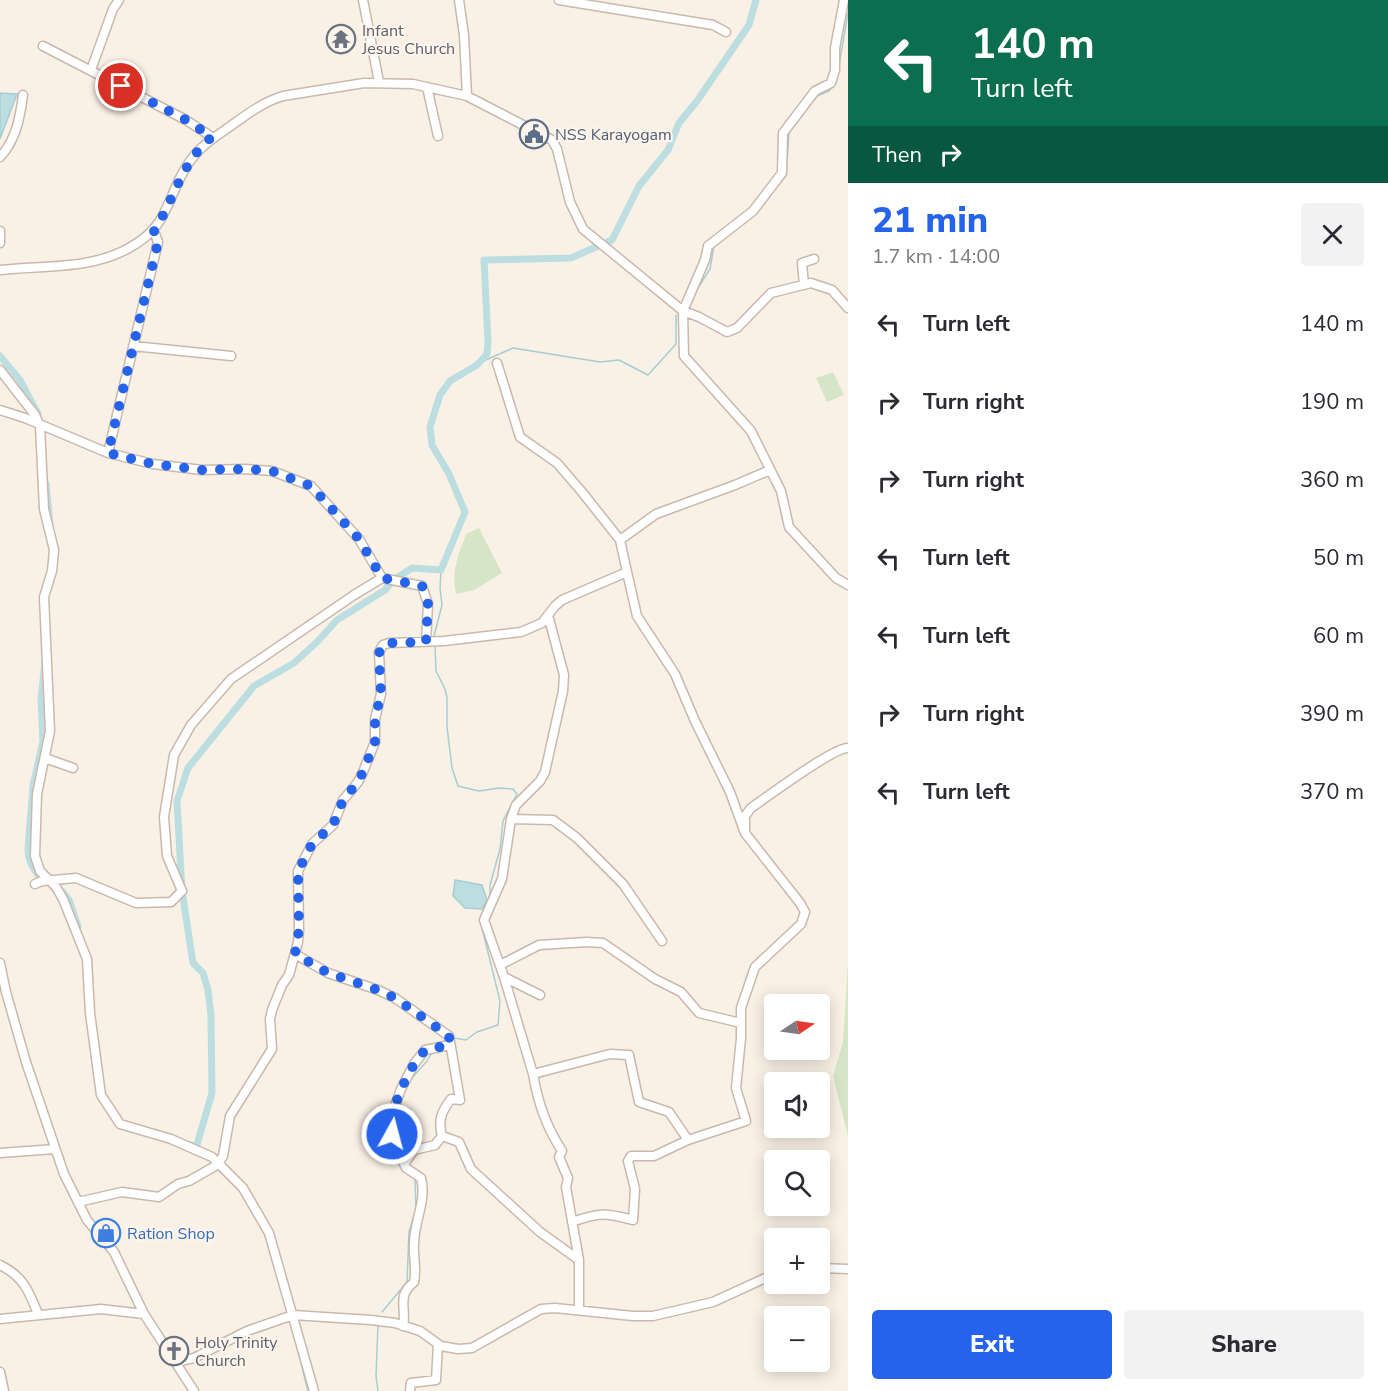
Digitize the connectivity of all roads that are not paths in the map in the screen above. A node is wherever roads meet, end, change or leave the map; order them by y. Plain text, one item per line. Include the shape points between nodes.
1 (119, 0) edge
2 (363, 0) edge
3 (459, 0) edge
4 (559, 0) edge
5 (844, 0) edge
6 (726, 32) dead end
7 (43, 46) dead end
8 (91, 70) junction
9 (379, 82) junction
10 (427, 87) junction
11 (23, 95) dead end
12 (467, 96) junction
13 (438, 136) dead end
14 (212, 137) junction
15 (0, 157) edge
16 (0, 231) edge
17 (154, 231) junction
18 (0, 243) edge
19 (814, 259) dead end
20 (0, 270) edge
21 (804, 285) junction
22 (848, 308) edge
23 (683, 311) junction
24 (133, 346) junction
25 (231, 356) dead end
26 (497, 363) dead end
27 (0, 370) edge
28 (0, 410) edge
29 (40, 426) junction
30 (108, 453) junction
31 (770, 470) junction
32 (620, 540) junction
33 (627, 572) junction
34 (382, 578) junction
35 (848, 585) edge
36 (548, 615) junction
37 (426, 642) junction
38 (848, 748) edge
39 (45, 759) junction
40 (73, 768) dead end
41 (511, 819) junction
42 (745, 832) junction
43 (49, 880) junction
44 (35, 884) dead end
45 (662, 941) dead end
46 (295, 954) junction
47 (0, 963) edge
48 (500, 965) junction
49 (504, 977) junction
50 (3, 992) edge
51 (540, 995) dead end
52 (741, 1023) junction
53 (450, 1045) junction
54 (533, 1074) junction
55 (442, 1136) junction
56 (688, 1140) junction
57 (55, 1149) junction
58 (0, 1153) edge
59 (219, 1162) junction
60 (404, 1164) junction
61 (78, 1202) junction
62 (572, 1222) junction
63 (579, 1260) junction
64 (0, 1265) edge
65 (830, 1268) edge
66 (848, 1269) edge
67 (764, 1279) edge
68 (579, 1310) junction
69 (38, 1314) junction
70 (144, 1314) junction
71 (293, 1315) junction
72 (0, 1318) edge
73 (403, 1326) junction
74 (438, 1344) junction
75 (175, 1362) junction
76 (0, 1372) edge
77 (4, 1391) edge
78 (194, 1391) edge
79 (314, 1391) edge
80 (410, 1391) edge

1 - 8 street
2 - 9 street
3 - 12 street
4 - 6 street via 712,25
5 - 23 street via 831,84 816,90 783,133 782,172 753,211 708,246
7 - 8 street
8 - 14 street
9 - 10 street
9 - 14 street via 272,99
10 - 12 street
10 - 13 street
11 - 15 street via 13,138
12 - 23 street via 552,140 570,202 583,229
14 - 17 street via 188,166
16 - 18 street
17 - 20 street via 127,249 92,261
17 - 24 street via 158,242
19 - 21 street via 802,263
21 - 22 street via 832,290
21 - 23 street via 771,293 737,328 727,332
23 - 31 street via 684,356 751,430
24 - 25 street
24 - 30 street
26 - 32 street via 520,437 557,463
27 - 29 street
28 - 29 street
29 - 30 street
29 - 39 street via 44,510 54,550 44,597 50,731
30 - 34 street via 202,470 272,471 311,486 359,539
31 - 32 street via 656,514
31 - 35 street via 781,491 789,527 836,578
32 - 33 street
33 - 36 street via 562,600
33 - 42 street via 637,616 675,674
34 - 37 street via 422,586 428,604
34 - 43 street via 231,679 191,724 174,755 164,817 167,856 182,891 171,902 136,903 76,878
36 - 37 street via 521,632
36 - 41 street via 564,675 562,691 545,772 516,805
37 - 46 street via 389,643 380,648 381,694 375,742 333,825 312,844 298,871 299,930
38 - 42 street via 827,757 751,808 745,816
39 - 40 street
39 - 43 street via 37,794 34,843 40,871
41 - 45 street via 553,820 576,838 623,884
41 - 48 street via 502,879 484,920
42 - 52 street via 805,912 801,924 755,967 741,1008
43 - 44 street
43 - 59 street via 63,899 87,959 100,1095 107,1107 120,1124 171,1139
46 - 53 street via 328,973 395,998 449,1036
46 - 59 street via 272,1010 272,1049 230,1116
47 - 50 street
48 - 49 street
48 - 52 street via 539,945 603,943 681,992 699,1013
49 - 51 street
49 - 54 street
50 - 57 street
52 - 56 street via 736,1088 746,1122
53 - 55 street via 460,1100 451,1099 443,1109 439,1123
53 - 60 street via 425,1050 401,1089 392,1114 392,1134
54 - 56 street via 610,1054 629,1055 639,1102 669,1112
54 - 62 street via 537,1101 562,1151 559,1157 568,1178
55 - 60 street via 435,1146 414,1150
55 - 63 street via 459,1142 471,1169 540,1232
56 - 62 street via 654,1156 631,1156 628,1161 635,1190 633,1220 597,1214
57 - 58 street
57 - 61 street
59 - 61 street via 159,1197 122,1192
59 - 71 street via 243,1188 269,1233
60 - 73 street via 421,1178 424,1189 413,1241 414,1282 401,1303
61 - 70 street via 87,1220 114,1252
62 - 63 street
63 - 68 street
64 - 69 street via 16,1273
65 - 66 street
67 - 68 street via 713,1302 652,1316
68 - 74 street via 540,1309 472,1348
69 - 70 street via 101,1309
69 - 72 street
70 - 75 street
71 - 73 street
71 - 75 street via 247,1331 194,1358
71 - 79 street
73 - 74 street via 420,1330
74 - 80 street via 436,1380 411,1383
75 - 78 street
76 - 77 street

